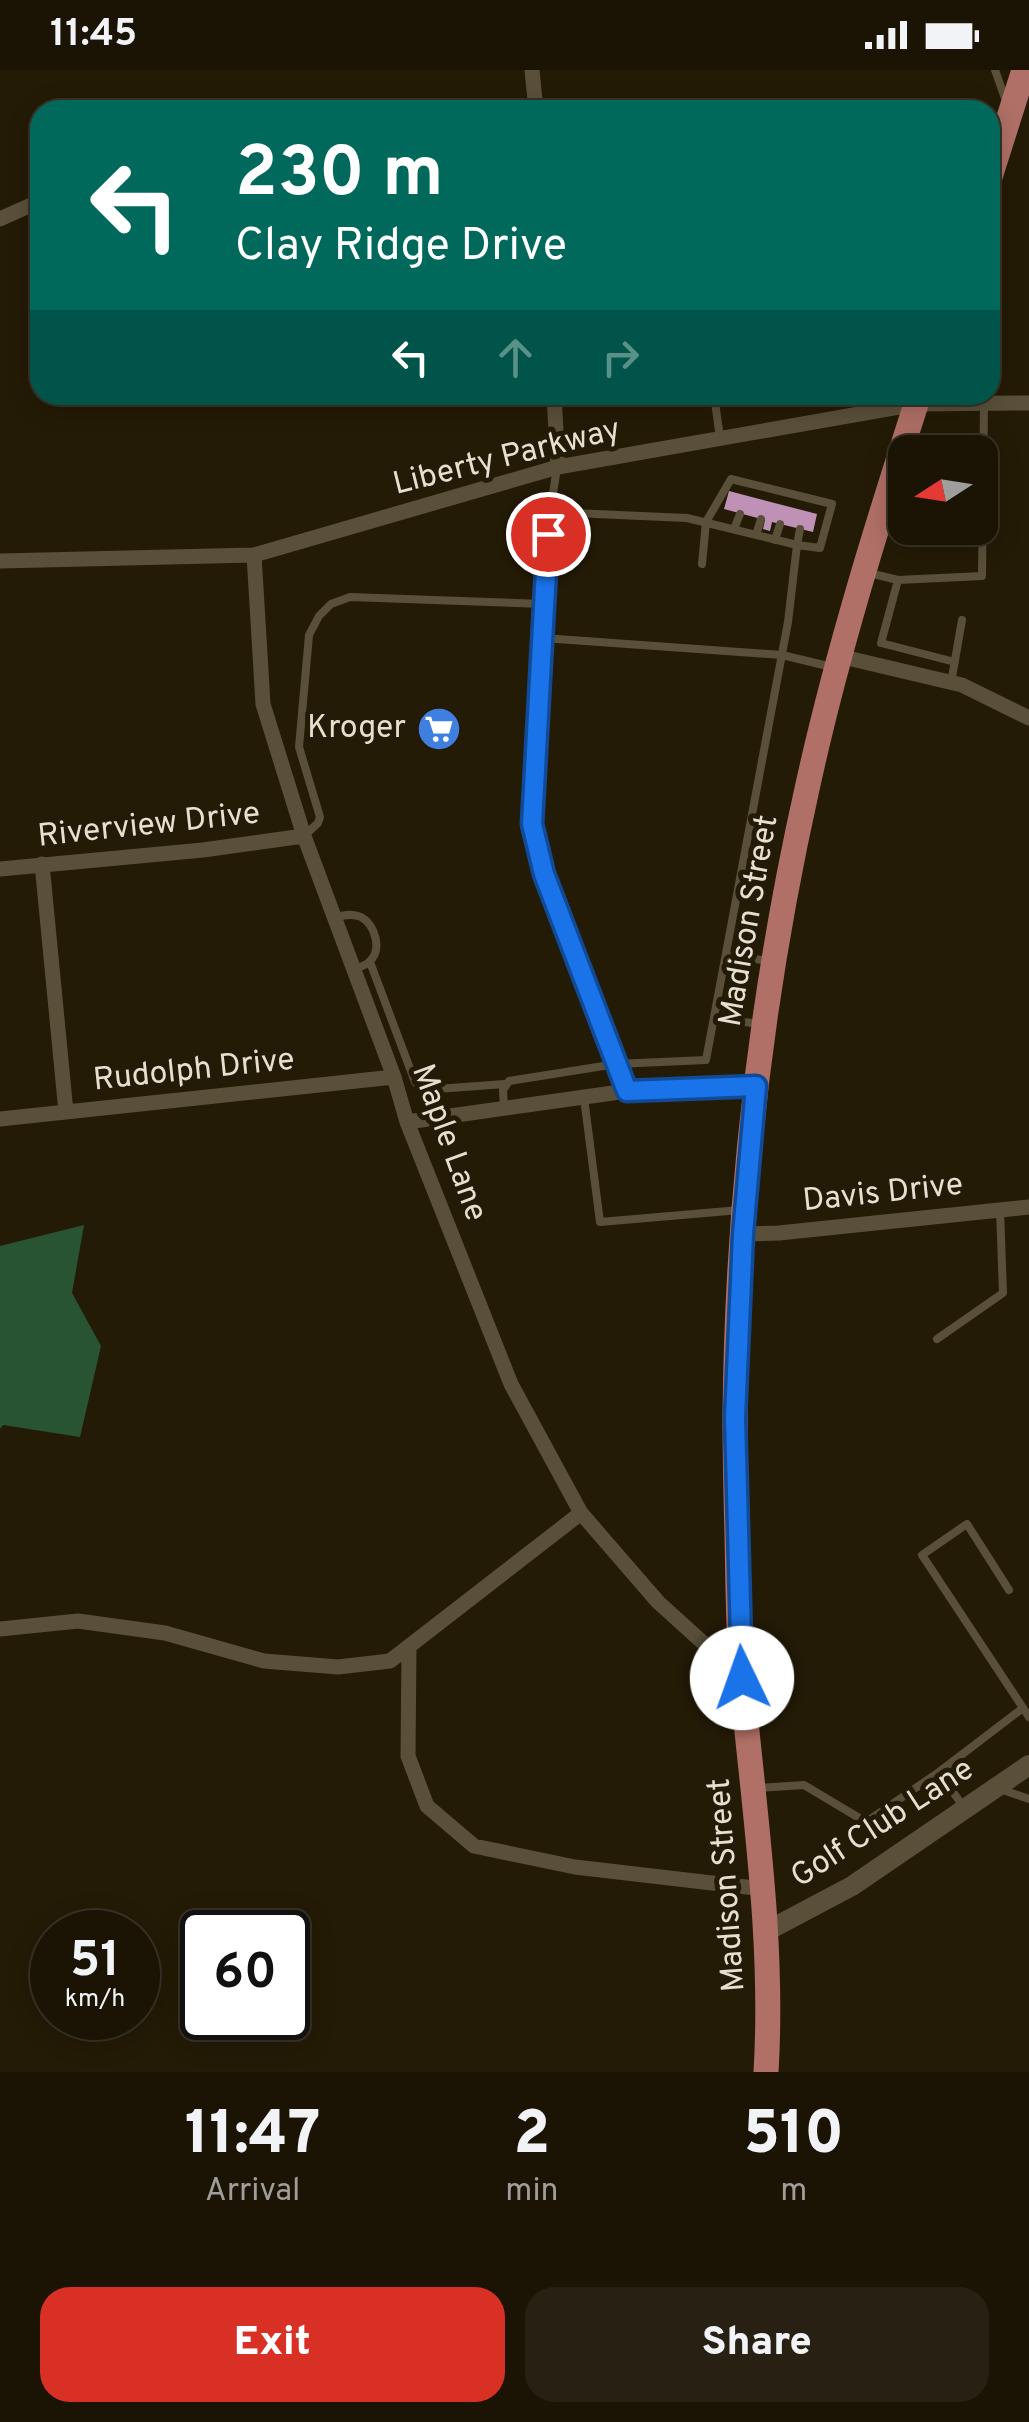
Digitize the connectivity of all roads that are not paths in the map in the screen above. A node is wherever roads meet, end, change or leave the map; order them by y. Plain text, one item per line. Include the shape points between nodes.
1 (532, 70) edge
2 (995, 70) edge
3 (1024, 70) edge
4 (535, 100) edge
5 (1010, 115) junction
6 (1000, 146) edge
7 (30, 206) edge
8 (0, 219) edge
9 (1000, 403) edge
10 (1029, 403) edge
11 (555, 405) edge
12 (715, 405) edge
13 (888, 405) edge
14 (916, 405) edge
15 (984, 405) edge
16 (720, 438) junction
17 (558, 466) junction
18 (752, 484) junction
19 (772, 488) junction
20 (790, 493) junction
21 (747, 496) dead end
22 (808, 498) junction
23 (768, 501) dead end
24 (785, 506) dead end
25 (805, 511) dead end
26 (550, 512) junction
27 (740, 514) dead end
28 (761, 519) dead end
29 (706, 522) junction
30 (780, 524) dead end
31 (734, 529) junction
32 (800, 529) dead end
33 (756, 535) junction
34 (775, 540) junction
35 (797, 545) junction
36 (254, 555) junction
37 (0, 561) edge
38 (702, 564) dead end
39 (864, 572) junction
40 (898, 580) junction
41 (546, 604) junction
42 (962, 620) dead end
43 (543, 638) junction
44 (892, 646) junction
45 (782, 656) junction
46 (838, 662) junction
47 (955, 662) junction
48 (886, 667) junction
49 (951, 683) junction
50 (1029, 718) edge
51 (304, 836) junction
52 (42, 864) junction
53 (0, 869) edge
54 (334, 917) junction
55 (726, 955) junction
56 (370, 962) junction
57 (774, 962) junction
58 (354, 969) junction
59 (714, 1018) junction
60 (764, 1024) junction
61 (616, 1064) junction
62 (394, 1077) junction
63 (505, 1084) junction
64 (756, 1086) junction
65 (627, 1091) junction
66 (584, 1097) junction
67 (504, 1108) junction
68 (66, 1112) junction
69 (0, 1119) edge
70 (408, 1122) junction
71 (1029, 1206) edge
72 (1000, 1210) junction
73 (744, 1222) junction
74 (937, 1339) dead end
75 (582, 1513) junction
76 (1009, 1590) dead end
77 (0, 1629) edge
78 (408, 1646) junction
79 (742, 1678) junction
80 (1024, 1708) junction
81 (1029, 1718) edge
82 (1029, 1765) edge
83 (939, 1772) junction
84 (995, 1788) junction
85 (754, 1789) junction
86 (1029, 1799) edge
87 (964, 1809) junction
88 (764, 1889) junction
89 (767, 1930) junction
90 (766, 2072) edge

1 - 4 street
2 - 5 lane
3 - 5 main road
5 - 6 main road
7 - 8 street
9 - 10 street, Liberty Parkway
11 - 17 street
12 - 16 lane
13 - 16 street, Liberty Parkway
14 - 39 main road, Madison Street
15 - 40 lane via 982,576
16 - 17 street, Liberty Parkway
17 - 26 lane
17 - 36 street, Liberty Parkway
18 - 19 lane
18 - 21 lane
18 - 29 lane via 731,479
19 - 20 lane
19 - 23 lane
20 - 22 lane
20 - 24 lane
22 - 25 lane
22 - 35 lane via 832,504 820,548
26 - 29 lane
26 - 41 lane
27 - 31 lane
28 - 33 lane
29 - 31 lane
29 - 38 lane
30 - 34 lane
31 - 33 lane
32 - 35 lane
33 - 34 lane
34 - 35 lane
35 - 45 lane
36 - 37 street, Liberty Parkway
36 - 51 street, Maple Lane via 262,704
39 - 40 lane
39 - 46 main road, Madison Street
40 - 44 lane via 881,644
41 - 43 lane
41 - 51 lane via 350,597 331,604 308,635 300,747 320,816
42 - 47 lane
43 - 45 lane
43 - 61 lane via 532,824 544,874
44 - 47 lane
44 - 48 lane
45 - 46 lane
45 - 55 lane
46 - 48 street
46 - 57 main road, Madison Street
47 - 49 lane
48 - 49 street
49 - 50 street
51 - 52 street, Riverview Drive
51 - 54 street, Maple Lane
52 - 53 street, Riverview Drive
52 - 68 street
54 - 56 lane via 359,916 370,925 376,951
54 - 58 street, Maple Lane
55 - 57 lane
55 - 59 lane
56 - 58 lane
56 - 63 lane via 423,1090
57 - 60 main road, Madison Street
58 - 62 street, Maple Lane
59 - 60 lane
59 - 61 lane via 706,1060
60 - 64 main road, Madison Street
61 - 63 lane
61 - 65 lane
62 - 68 street, Rudolph Drive
62 - 70 street, Maple Lane
63 - 67 lane
64 - 65 street
64 - 73 main road, Madison Street
65 - 66 street
66 - 67 street
66 - 73 lane via 600,1222
67 - 70 street
68 - 69 street, Rudolph Drive
70 - 75 street, Maple Lane via 511,1384
71 - 72 street, Davis Drive
72 - 73 street, Davis Drive via 779,1233
72 - 74 lane via 1003,1293
73 - 79 main road, Madison Street via 735,1418
75 - 78 street
75 - 79 street, Maple Lane via 658,1602
76 - 80 lane via 967,1524 922,1555
77 - 78 street via 78,1620 264,1661 338,1667 390,1660
78 - 88 street via 408,1756 427,1806 474,1846 574,1867
79 - 85 main road, Madison Street
80 - 81 lane
80 - 83 lane
82 - 84 street, Golf Club Lane
83 - 85 lane via 866,1822 804,1785
83 - 87 lane
84 - 86 lane
84 - 87 street, Golf Club Lane
85 - 88 main road, Madison Street
87 - 89 street, Golf Club Lane via 852,1886
88 - 89 main road, Madison Street
89 - 90 main road, Madison Street

